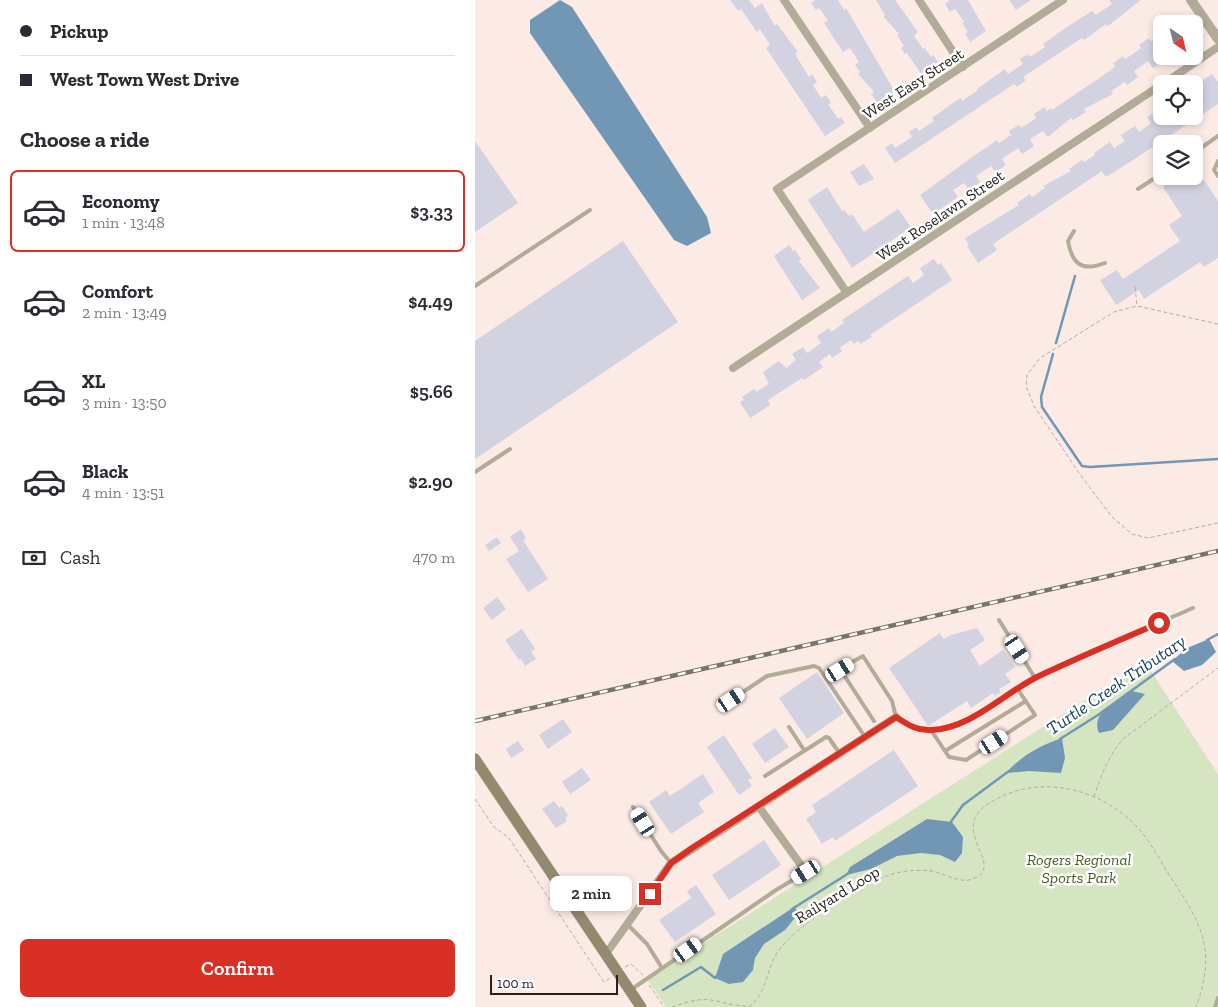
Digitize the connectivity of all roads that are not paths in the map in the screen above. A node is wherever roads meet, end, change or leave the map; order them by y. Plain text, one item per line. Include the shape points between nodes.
1 (784, 0) edge
2 (919, 0) edge
3 (1063, 0) edge
4 (1191, 0) edge
5 (1053, 2) edge
6 (1218, 39) edge
7 (1218, 47) edge
8 (963, 67) junction
9 (1176, 75) edge
10 (1153, 90) edge
11 (870, 128) junction
12 (1218, 136) edge
13 (1203, 146) edge
14 (1218, 162) edge
15 (1218, 176) edge
16 (1153, 179) edge
17 (1138, 189) dead end
18 (591, 210) dead end
19 (1075, 232) dead end
20 (1105, 263) dead end
21 (475, 286) edge
22 (847, 293) junction
23 (733, 368) dead end
24 (510, 449) dead end
25 (475, 472) edge
26 (1193, 608) dead end
27 (999, 620) dead end
28 (1035, 678) junction
29 (1017, 688) junction
30 (731, 700) dead end
31 (1026, 701) junction
32 (896, 717) junction
33 (874, 721) dead end
34 (789, 727) dead end
35 (931, 730) junction
36 (865, 738) junction
37 (804, 750) junction
38 (945, 751) junction
39 (840, 754) junction
40 (475, 759) edge
41 (765, 776) dead end
42 (633, 807) dead end
43 (759, 807) junction
44 (671, 863) junction
45 (806, 872) joint
46 (628, 925) junction
47 (605, 955) junction
48 (662, 968) junction
49 (629, 990) junction
50 (1218, 998) edge
51 (641, 1007) edge
52 (1215, 1007) edge

1 - 11 street
2 - 8 street
3 - 5 street, West Easy Street
4 - 6 street
5 - 8 street, West Easy Street
7 - 9 street, West Roselawn Street
8 - 11 street, West Easy Street
10 - 22 street, West Roselawn Street
11 - 22 street, West Easy Street via 777,189
12 - 13 lane
14 - 15 lane via 1214,170
16 - 17 lane
18 - 21 lane
19 - 20 lane via 1068,241 1075,261 1093,268
22 - 23 street, West Roselawn Street
24 - 25 lane
26 - 28 lane
27 - 28 lane
28 - 29 lane
29 - 31 lane
29 - 35 lane via 970,717
30 - 36 lane via 767,676 814,666 819,668
31 - 38 lane
31 - 38 lane via 1035,715 966,760 949,757
32 - 33 lane via 892,701 863,656 840,670
32 - 35 lane via 909,726
32 - 36 street
34 - 37 lane
35 - 38 lane
36 - 39 street
37 - 39 lane via 825,737
37 - 41 lane
39 - 43 street
40 - 47 main road
42 - 44 lane
43 - 44 street
43 - 45 street
44 - 46 street
45 - 48 lane
46 - 47 street
46 - 48 lane via 647,944
47 - 49 main road
48 - 49 lane
49 - 51 main road
50 - 52 lane

